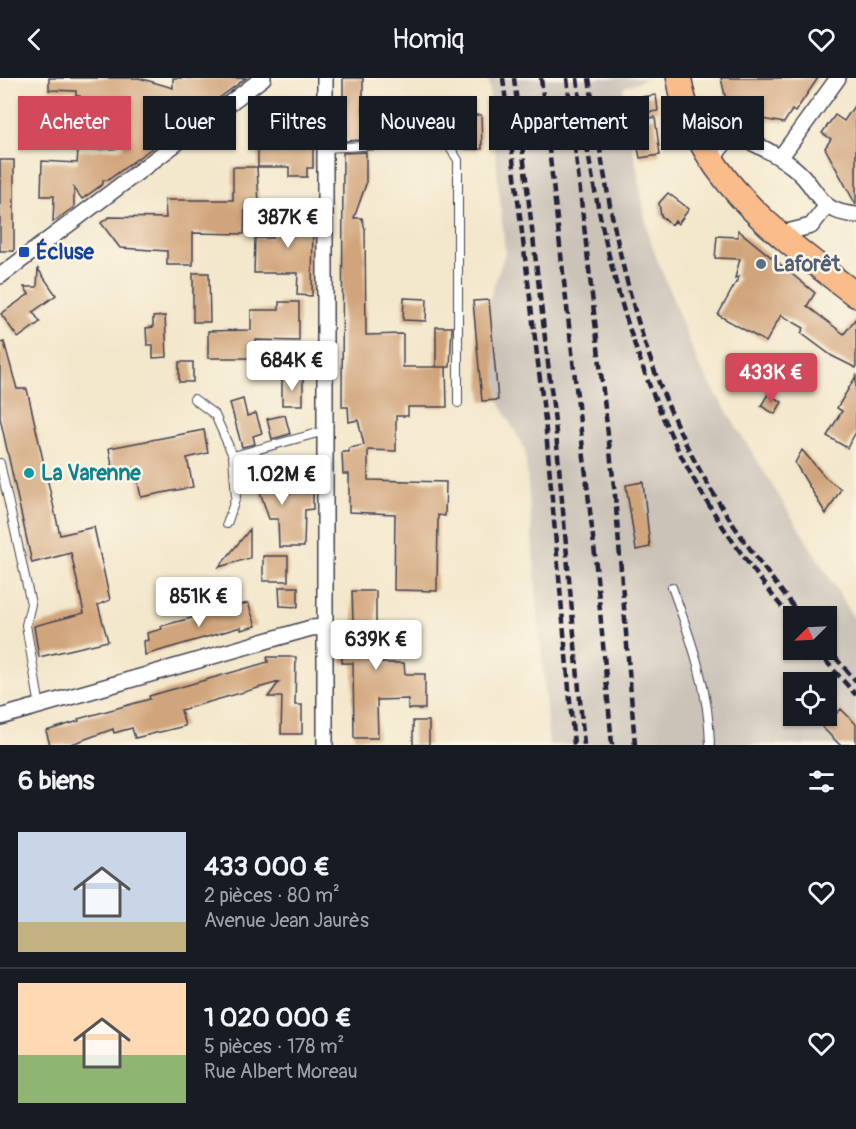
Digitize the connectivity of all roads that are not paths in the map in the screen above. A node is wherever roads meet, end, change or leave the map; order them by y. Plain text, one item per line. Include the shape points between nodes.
1 (263, 78) edge
2 (325, 78) edge
3 (679, 78) edge
4 (838, 78) edge
5 (325, 96) edge
6 (684, 96) edge
7 (347, 146) edge
8 (325, 150) edge
9 (706, 150) edge
10 (719, 150) edge
11 (763, 150) edge
12 (780, 158) junction
13 (711, 160) junction
14 (826, 207) junction
15 (856, 215) edge
16 (779, 234) junction
17 (0, 276) edge
18 (856, 295) edge
19 (194, 399) dead end
20 (458, 404) dead end
21 (325, 431) junction
22 (233, 456) junction
23 (0, 463) edge
24 (227, 524) dead end
25 (672, 587) dead end
26 (326, 627) junction
27 (40, 706) junction
28 (0, 717) edge
29 (325, 745) edge
30 (710, 745) edge

1 - 17 street
2 - 5 street
3 - 6 main road
4 - 12 street
7 - 20 lane via 433,133 446,142 459,160
8 - 21 street
9 - 13 main road
10 - 13 street
11 - 12 street
12 - 14 street via 808,182
13 - 16 main road
14 - 15 street
14 - 16 street via 810,226
16 - 18 main road
19 - 22 lane via 215,415
21 - 22 lane
21 - 26 street
22 - 24 lane via 236,497
23 - 27 lane via 32,604 26,625
25 - 30 lane via 697,654 710,722
26 - 27 street via 311,628
26 - 29 street
27 - 28 street

